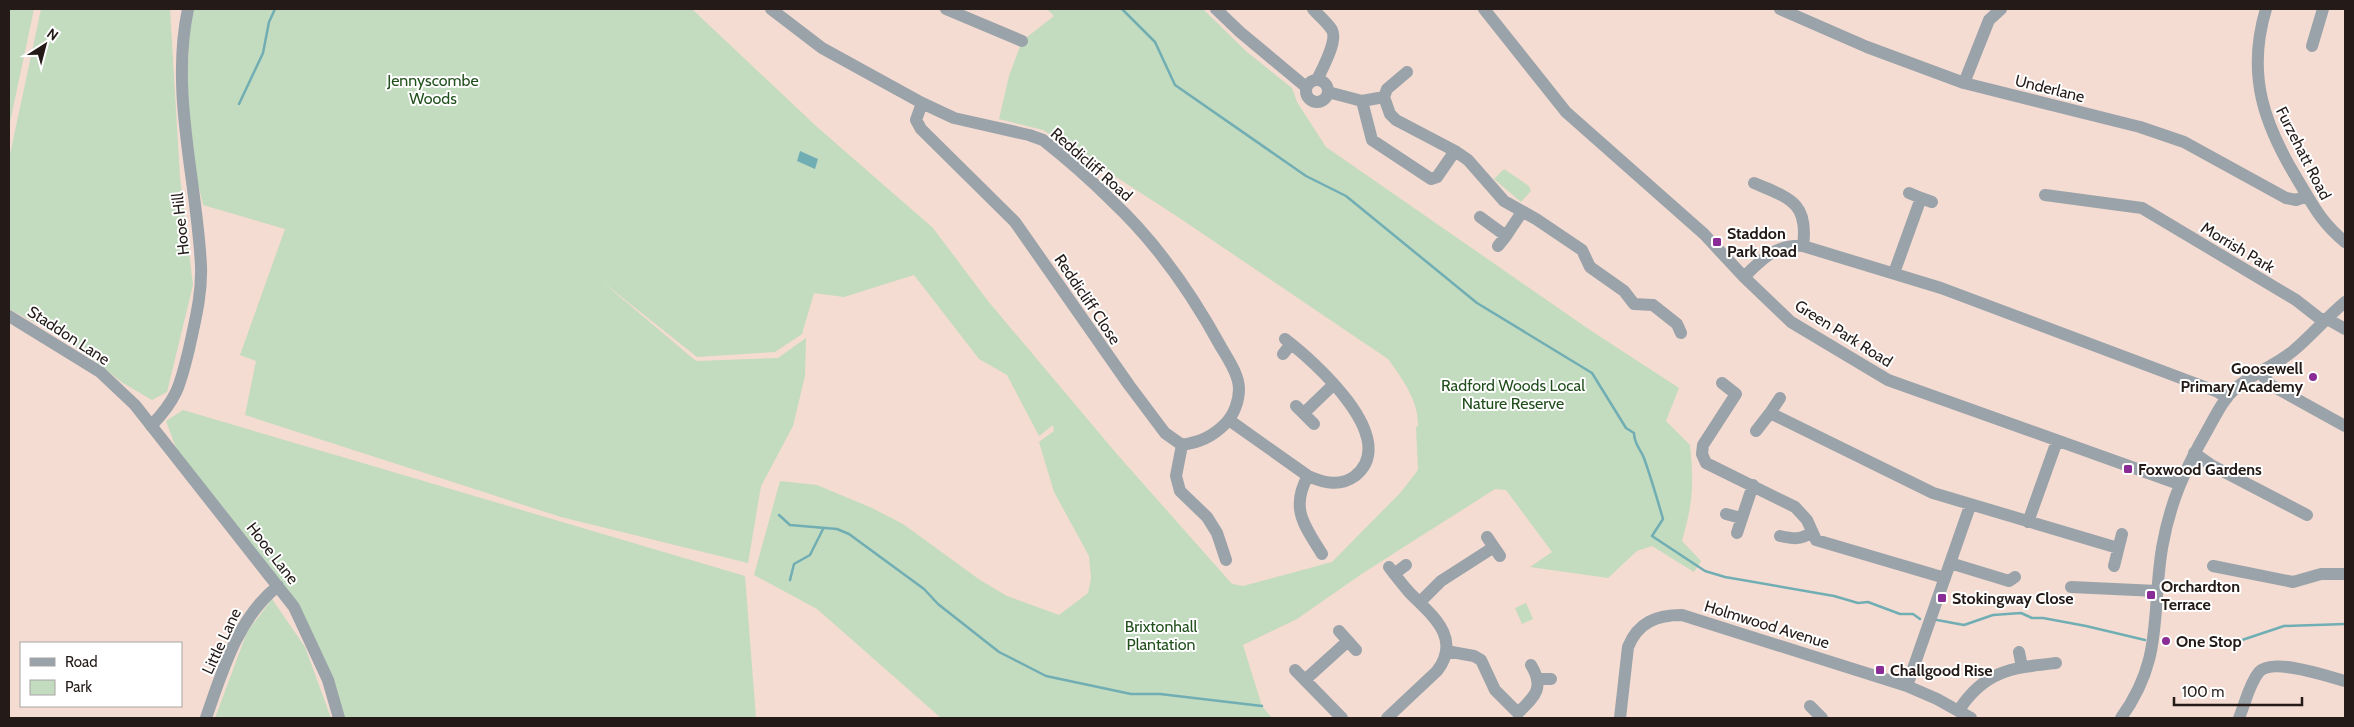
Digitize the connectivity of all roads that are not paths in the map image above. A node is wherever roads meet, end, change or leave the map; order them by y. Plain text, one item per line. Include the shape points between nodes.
1 (188, 9) edge
2 (771, 9) edge
3 (946, 9) edge
4 (1216, 9) edge
5 (1313, 9) edge
6 (1484, 9) edge
7 (1780, 9) edge
8 (2001, 9) edge
9 (2266, 9) edge
10 (2323, 9) edge
11 (1022, 41) dead end
12 (2312, 46) dead end
13 (1407, 72) dead end
14 (1312, 83) junction
15 (1964, 83) junction
16 (1328, 92) junction
17 (1384, 97) junction
18 (1362, 101) junction
19 (922, 103) junction
20 (1455, 151) junction
21 (1763, 184) dead end
22 (2045, 194) dead end
23 (2307, 196) junction
24 (1921, 198) dead end
25 (1522, 212) junction
26 (1480, 217) dead end
27 (2345, 242) edge
28 (1803, 246) junction
29 (1894, 273) junction
30 (1744, 277) junction
31 (2345, 302) edge
32 (9, 316) edge
33 (2325, 319) junction
34 (2345, 329) edge
35 (1681, 333) dead end
36 (1283, 354) dead end
37 (2259, 371) junction
38 (1722, 383) dead end
39 (1333, 385) junction
40 (1780, 398) dead end
41 (2227, 398) junction
42 (1770, 413) junction
43 (1228, 420) junction
44 (1314, 424) dead end
45 (151, 426) junction
46 (2345, 426) edge
47 (1756, 431) dead end
48 (2057, 441) junction
49 (1182, 445) junction
50 (2194, 453) junction
51 (1308, 476) junction
52 (2178, 484) junction
53 (1753, 485) junction
54 (1970, 506) junction
55 (1726, 514) dead end
56 (2307, 516) dead end
57 (1742, 518) junction
58 (2028, 522) junction
59 (1812, 532) junction
60 (1737, 533) dead end
61 (2122, 534) dead end
62 (1780, 536) dead end
63 (1494, 547) dead end
64 (2118, 548) junction
65 (1322, 554) dead end
66 (1226, 560) dead end
67 (1950, 563) junction
68 (1406, 565) dead end
69 (2114, 566) dead end
70 (2213, 566) dead end
71 (2345, 574) edge
72 (2015, 577) dead end
73 (1945, 578) junction
74 (278, 586) junction
75 (2071, 587) dead end
76 (2157, 591) junction
77 (1420, 602) junction
78 (1339, 631) dead end
79 (1446, 651) junction
80 (2020, 652) dead end
81 (2056, 663) dead end
82 (1531, 665) dead end
83 (2022, 667) junction
84 (1295, 670) dead end
85 (1306, 679) junction
86 (2345, 681) edge
87 (1907, 686) junction
88 (1810, 706) dead end
89 (1959, 710) junction
90 (1515, 715) edge
91 (206, 718) edge
92 (339, 718) edge
93 (1342, 718) edge
94 (1387, 718) edge
95 (1620, 718) edge
96 (1822, 718) edge
97 (1971, 718) edge
98 (2121, 718) edge
99 (2239, 718) edge

1 - 45 street, Hooe Hill via 183,31 182,81 201,268 199,308 174,398
2 - 19 street, Reddicliff Road via 822,48
3 - 11 street via 1006,39
4 - 14 street via 1240,32
5 - 14 street via 1333,32 1334,40
6 - 30 street, Green Park Road via 1566,112 1704,234
7 - 15 street, Underlane via 1867,47
8 - 15 street via 1989,20
9 - 23 street, Furzehatt Road via 2257,56 2260,96 2266,120
10 - 12 street
13 - 17 street via 1387,89
14 - 16 street via 1326,85
14 - 16 street via 1307,96 1313,102 1324,99
15 - 23 street, Underlane via 2140,127 2184,142 2286,198 2296,200
16 - 18 street
17 - 18 street
17 - 20 street via 1390,114 1396,120
18 - 20 street via 1372,140 1431,179 1437,177
19 - 43 street, Reddicliff Road via 954,118 1044,140 1114,202 1187,289 1232,367 1239,387 1235,408
19 - 49 street, Reddicliff Close via 916,120 920,129 1014,222 1129,385 1166,433
20 - 25 street via 1468,160 1504,200
21 - 28 street via 1796,204 1805,229
22 - 33 street, Morrish Park via 2142,208
23 - 27 street, Furzehatt Road via 2323,223
24 - 29 street
25 - 26 street via 1502,241
25 - 35 street via 1582,250 1590,267 1624,291 1634,304 1653,305 1677,324
28 - 29 street
28 - 30 street via 1778,248
29 - 41 street
30 - 48 street, Green Park Road via 1791,322 1888,380
31 - 33 street
32 - 45 street, Staddon Lane via 100,372 135,405
33 - 34 street, Morrish Park
33 - 37 street via 2293,350
36 - 39 street via 1288,341 1308,356
37 - 41 street
37 - 46 street via 2271,385
38 - 53 street via 1736,394 1703,445 1702,454 1706,463
39 - 44 street via 1300,410
39 - 51 street via 1366,428 1370,441 1368,458 1360,472 1350,480 1323,482
40 - 42 street
41 - 50 street
42 - 47 street
42 - 54 street via 1933,493
43 - 49 street via 1211,437
43 - 51 street
45 - 74 street, Hooe Lane
48 - 52 street, Green Park Road
48 - 58 street
49 - 66 street via 1176,476 1180,491 1207,517 1218,533
50 - 52 street
50 - 56 street
51 - 65 street via 1299,492 1298,505 1304,523 1317,537
52 - 76 street via 2163,546
53 - 57 street
53 - 59 street via 1802,513
54 - 58 street
54 - 67 street
55 - 57 street
57 - 60 street
58 - 64 street
59 - 62 street via 1796,540
59 - 73 street via 1816,540 1826,544
61 - 64 street
63 - 77 street via 1441,581
64 - 69 street
67 - 72 street via 2009,581
67 - 73 street
68 - 77 street via 1392,570
70 - 71 street via 2228,564 2293,582 2321,574
73 - 87 street
74 - 91 street, Little Lane via 264,597 241,631
74 - 92 street, Hooe Lane via 294,607 312,643 328,680
75 - 76 street
76 - 98 street via 2156,628 2150,663 2134,700
77 - 79 street via 1441,627
78 - 85 street via 1352,646
79 - 90 street via 1481,660 1495,690
79 - 94 street via 1437,671
80 - 83 street
81 - 83 street
82 - 90 street via 1544,679 1532,699
83 - 89 street via 1988,677
84 - 85 street
85 - 93 street
86 - 99 street via 2269,666 2260,671 2253,683
87 - 89 street, Holmwood Avenue
87 - 95 street, Holmwood Avenue via 1682,615 1666,615 1641,626 1632,636
88 - 96 street
89 - 97 street, Holmwood Avenue

